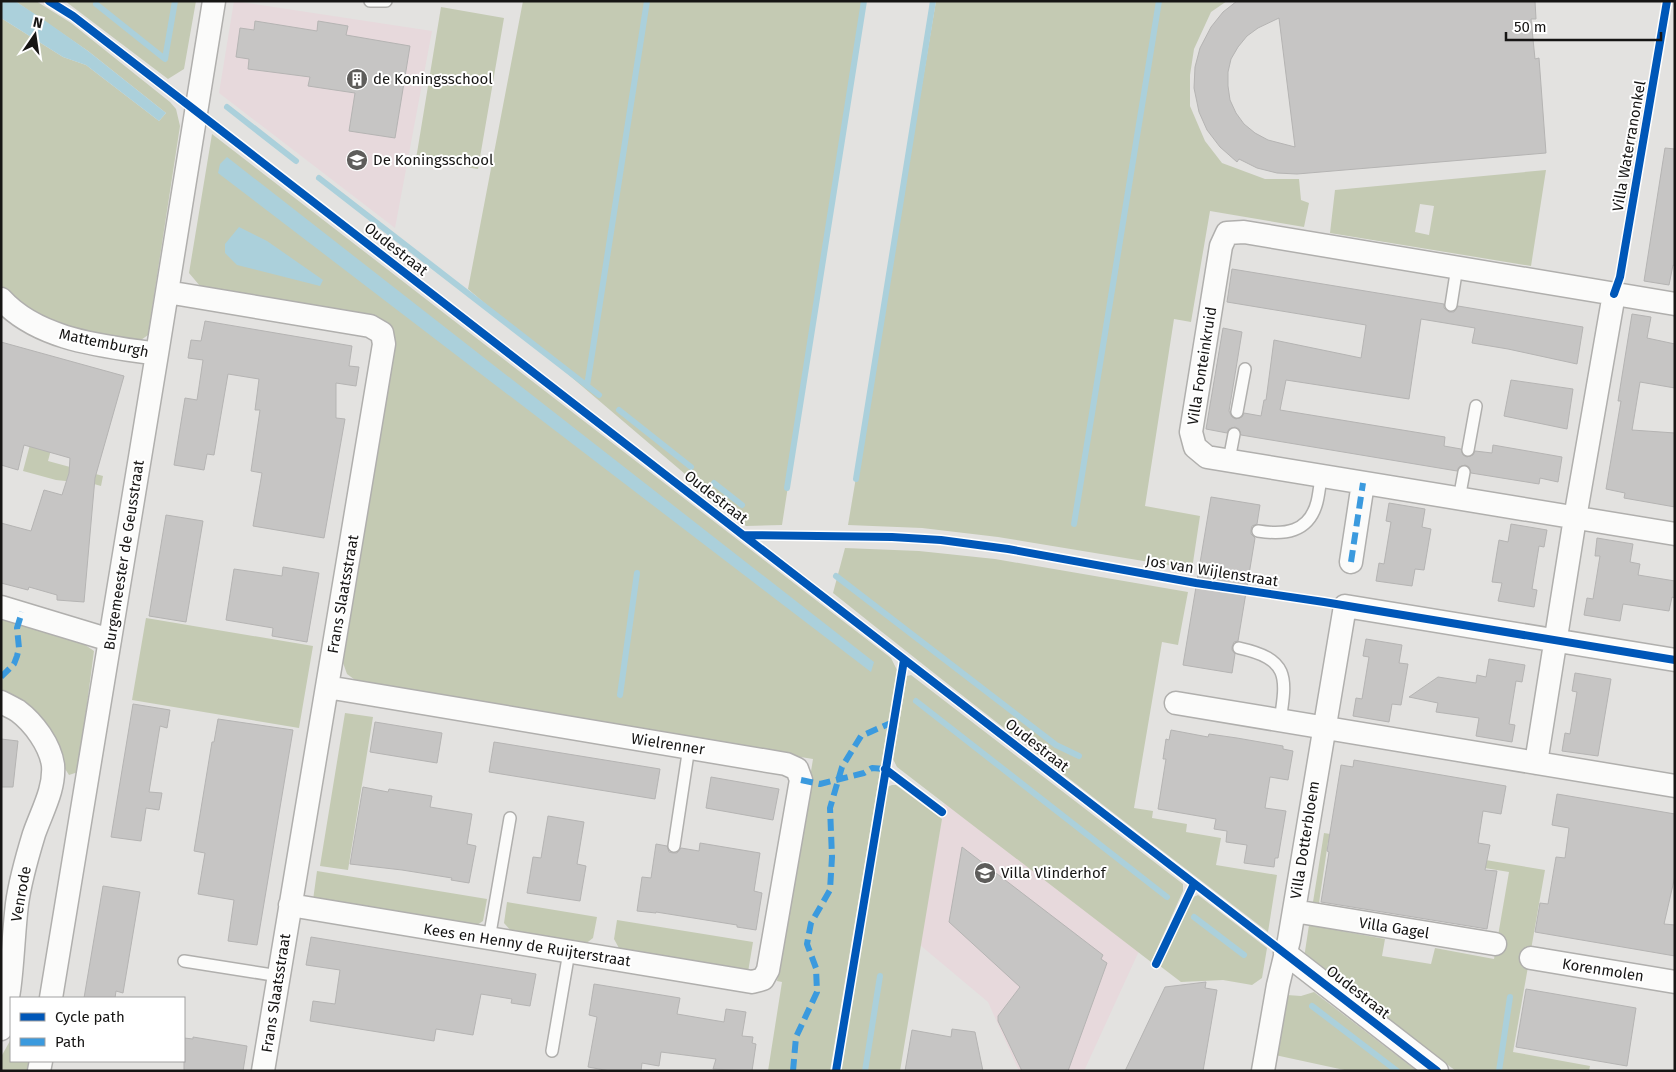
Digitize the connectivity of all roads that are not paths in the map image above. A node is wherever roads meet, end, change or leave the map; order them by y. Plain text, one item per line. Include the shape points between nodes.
1 (214, 1) edge
2 (370, 1) edge
3 (386, 1) edge
4 (1457, 267) junction
5 (167, 292) junction
6 (1614, 294) junction
7 (1, 299) edge
8 (1675, 304) edge
9 (1451, 305) dead end
10 (157, 354) junction
11 (1245, 369) dead end
12 (1476, 406) dead end
13 (1237, 412) dead end
14 (1234, 434) dead end
15 (1468, 450) dead end
16 (1229, 460) junction
17 (1464, 472) dead end
18 (1321, 476) junction
19 (1363, 483) junction
20 (1459, 499) junction
21 (1575, 518) junction
22 (1258, 531) dead end
23 (1675, 534) edge
24 (1351, 562) dead end
25 (1, 607) edge
26 (110, 640) junction
27 (1555, 640) junction
28 (1239, 648) dead end
29 (1675, 660) edge
30 (327, 687) junction
31 (1, 702) edge
32 (1176, 703) dead end
33 (1280, 721) junction
34 (1324, 728) junction
35 (689, 747) junction
36 (1536, 763) junction
37 (53, 784) junction
38 (1675, 786) edge
39 (85, 793) junction
40 (510, 818) dead end
41 (674, 846) dead end
42 (290, 905) junction
43 (1294, 911) junction
44 (489, 939) junction
45 (1494, 944) dead end
46 (570, 952) junction
47 (1285, 953) junction
48 (1531, 958) dead end
49 (184, 961) dead end
50 (278, 976) junction
51 (763, 979) joint
52 (1675, 982) edge
53 (51, 997) edge
54 (7, 1016) edge
55 (552, 1051) dead end
56 (263, 1071) edge
57 (1264, 1071) edge
58 (1438, 1071) edge

1 - 5 street, Burgemeester de Geusstraat
2 - 3 lane
4 - 6 street
4 - 9 lane
4 - 16 street, Villa Fonteinkruid via 1244,232 1227,233 1221,246 1191,432 1195,448 1207,457
5 - 10 street, Burgemeester de Geusstraat
5 - 30 street, Frans Slaatsstraat via 370,326 382,333 384,344
6 - 8 street
6 - 21 street
7 - 10 street, Mattemburgh via 18,314 64,336
10 - 26 street, Burgemeester de Geusstraat
11 - 13 lane
12 - 15 lane
14 - 16 lane
16 - 18 street, Villa Fonteinkruid
17 - 20 lane
18 - 19 street, Villa Fonteinkruid
18 - 22 lane via 1314,511 1303,525 1280,534
19 - 20 street, Villa Fonteinkruid
19 - 24 street
20 - 21 street, Villa Fonteinkruid
21 - 23 street, Villa Fonteinkruid
21 - 27 street
25 - 26 street
26 - 39 street, Burgemeester de Geusstraat
27 - 29 street
27 - 34 street, Villa Dotterbloem via 1345,606
27 - 36 street
28 - 33 lane via 1264,655 1279,668 1285,690
30 - 35 street, Wielrenner
30 - 42 street, Frans Slaatsstraat
31 - 37 street, Venrode via 35,727 45,742 53,763
32 - 33 street
33 - 34 street
34 - 36 street
34 - 43 street, Villa Dotterbloem
35 - 41 lane
35 - 51 street, Wielrenner via 786,764 797,769 801,780 768,970
36 - 38 street
37 - 39 street
37 - 54 street, Venrode via 34,834 17,904
39 - 53 street, Burgemeester de Geusstraat
40 - 44 lane
42 - 44 street, Kees en Henny de Ruijterstraat
42 - 50 street, Frans Slaatsstraat
43 - 45 street, Villa Gagel
43 - 47 street, Villa Dotterbloem
44 - 46 street, Kees en Henny de Ruijterstraat
46 - 51 street, Kees en Henny de Ruijterstraat via 752,982
46 - 55 lane
47 - 57 street, Villa Dotterbloem
47 - 58 street, Oudestraat
48 - 52 street, Korenmolen
49 - 50 lane
50 - 56 street, Frans Slaatsstraat

